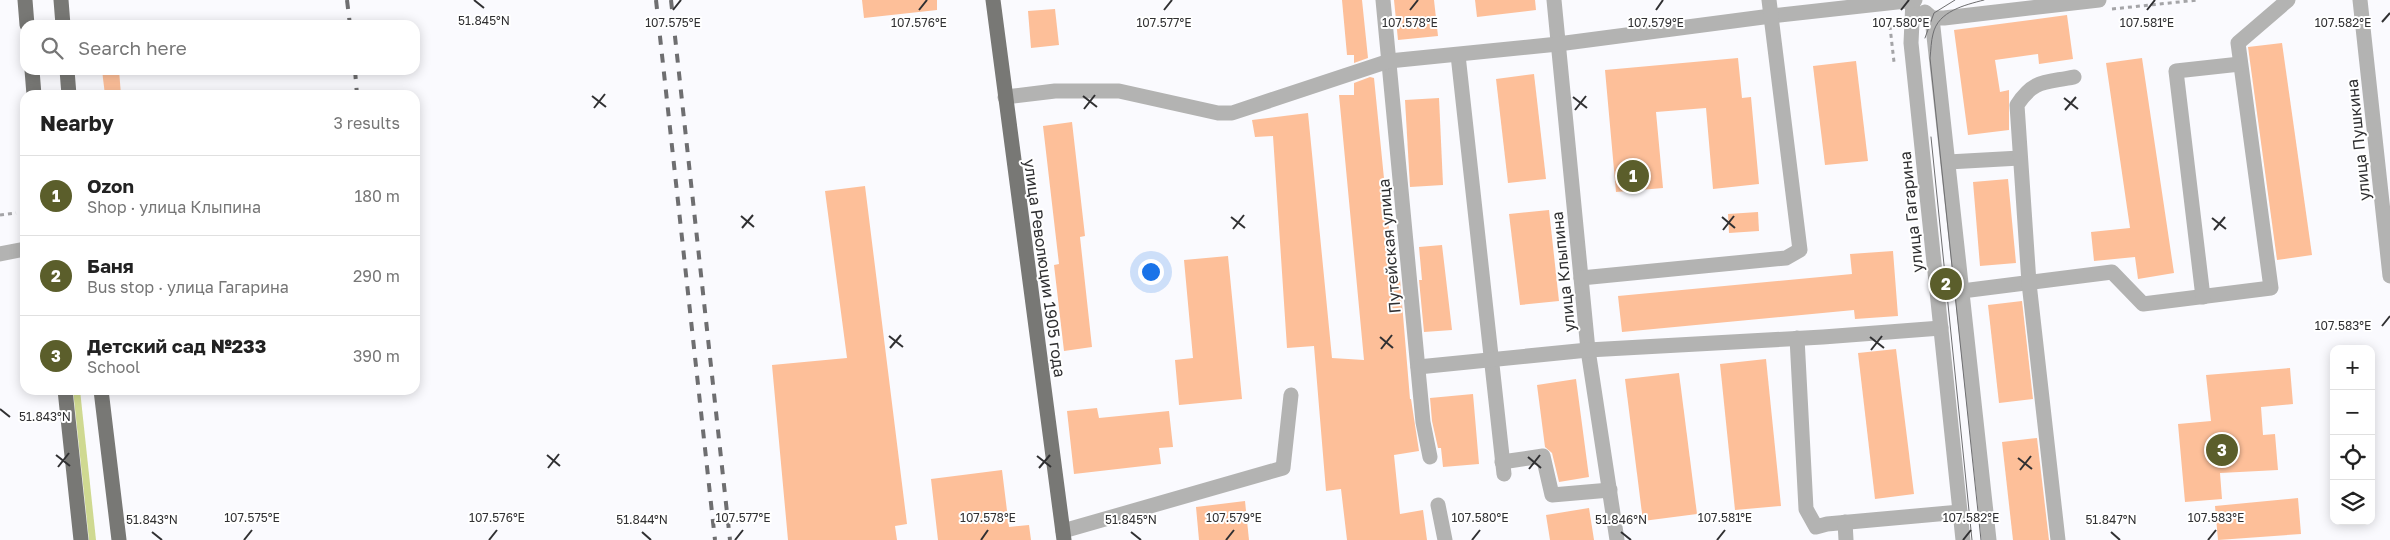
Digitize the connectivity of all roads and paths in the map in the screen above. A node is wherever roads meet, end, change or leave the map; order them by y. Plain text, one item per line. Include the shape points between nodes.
1 (25, 0) edge
2 (61, 0) edge
3 (993, 0) edge
4 (1384, 0) edge
5 (1554, 0) edge
6 (1770, 0) edge
7 (2198, 0) edge
8 (2288, 0) edge
9 (2360, 0) edge
10 (1914, 1) edge
11 (2105, 5) edge
12 (1771, 16) junction
13 (1932, 18) junction
14 (27, 20) edge
15 (63, 20) edge
16 (1558, 44) junction
17 (1458, 55) junction
18 (1389, 61) junction
19 (2240, 64) junction
20 (32, 75) edge
21 (67, 75) edge
22 (2074, 77) dead end
23 (34, 90) edge
24 (69, 90) edge
25 (1005, 97) junction
26 (2020, 158) junction
27 (1948, 162) junction
28 (16, 213) dead end
29 (0, 215) edge
30 (20, 250) edge
31 (0, 254) edge
32 (2390, 274) edge
33 (1581, 278) junction
34 (2029, 283) junction
35 (1962, 291) junction
36 (2203, 296) junction
37 (1941, 328) junction
38 (1797, 338) junction
39 (1588, 350) junction
40 (1491, 360) junction
41 (1418, 367) junction
42 (66, 395) edge
43 (102, 395) edge
44 (1291, 396) dead end
45 (1430, 457) dead end
46 (1610, 490) junction
47 (1438, 505) dead end
48 (1960, 512) junction
49 (1845, 522) junction
50 (1064, 536) edge
51 (80, 540) edge
52 (119, 540) edge
53 (1445, 540) edge
54 (1618, 540) edge
55 (1846, 540) edge
56 (1963, 540) edge
57 (1989, 540) edge
58 (2058, 540) edge

1 - 14 main road
2 - 15 main road
3 - 25 main road, улица Революции 1905 года
4 - 18 street, Путейская улица
5 - 16 street, улица Клыпина
6 - 12 street
7 - 11 path
8 - 19 street via 2238,43
9 - 32 street, улица Пушкина
10 - 12 street
10 - 13 street
10 - 37 street, улица Гагарина via 1912,43
11 - 13 street
12 - 16 street
12 - 33 street via 1800,250 1786,258
13 - 27 street
16 - 17 street
16 - 33 street, улица Клыпина
17 - 18 street
17 - 40 street
18 - 25 street via 1232,113 1218,113 1119,90 1055,90
18 - 41 street, Путейская улица
19 - 36 street via 2176,71
19 - 36 street via 2271,288
20 - 23 main road
21 - 24 main road
22 - 26 street via 2036,84 2027,90 2017,105
25 - 50 main road, улица Революции 1905 года
26 - 27 street
26 - 34 street
27 - 35 street
28 - 29 path
30 - 31 street
33 - 39 street, улица Клыпина
34 - 35 street
34 - 36 street via 2112,272 2143,304
34 - 58 street
35 - 57 street
37 - 38 street
37 - 48 street, улица Гагарина
38 - 39 street
38 - 49 street via 1806,509 1816,527
39 - 40 street
39 - 46 street, улица Клыпина
40 - 41 street
40 - 46 street via 1503,468 1543,456 1552,495
41 - 45 street, Путейская улица
42 - 51 main road
43 - 52 main road
44 - 50 street via 1283,468
46 - 54 street, улица Клыпина
47 - 53 street
48 - 49 street
48 - 56 street, улица Гагарина
49 - 55 street

